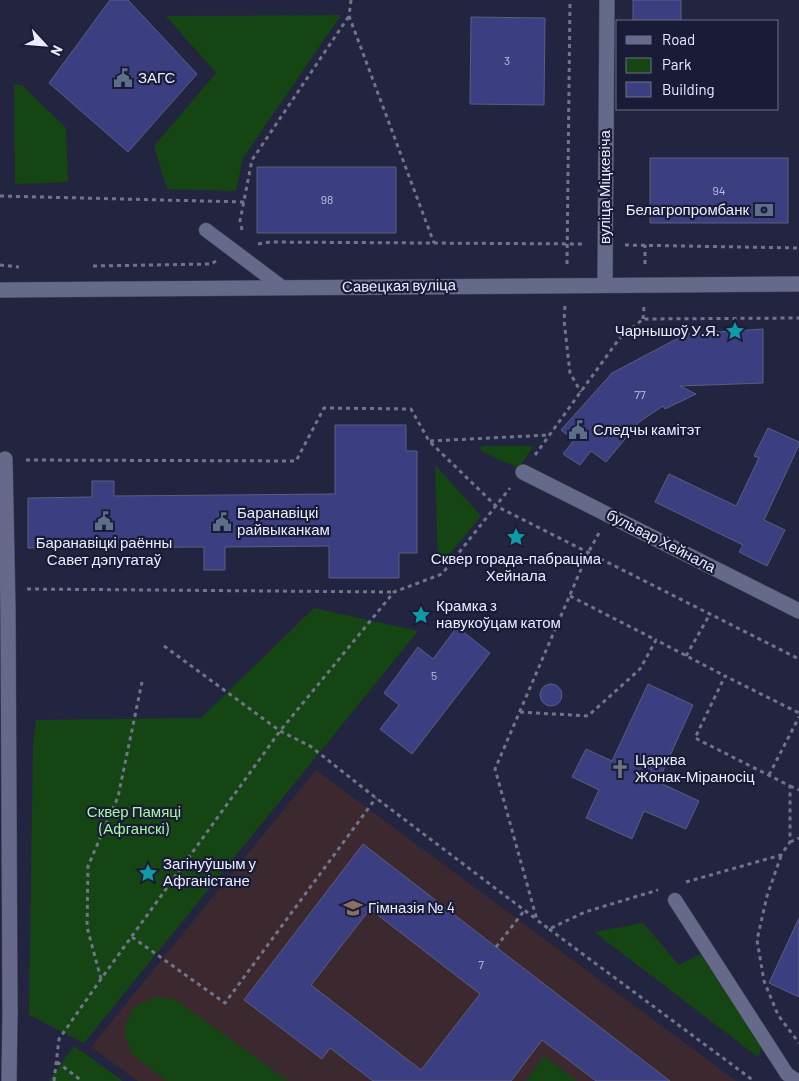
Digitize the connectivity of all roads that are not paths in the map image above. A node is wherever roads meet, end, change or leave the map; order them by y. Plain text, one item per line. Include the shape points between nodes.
1 (607, 0) edge
2 (206, 230) dead end
3 (799, 284) edge
4 (605, 285) junction
5 (282, 287) junction
6 (0, 290) edge
7 (5, 459) road end
8 (523, 472) road end
9 (799, 611) edge
10 (675, 900) dead end
11 (5, 1011) edge
12 (8, 1081) edge
13 (797, 1081) edge

1 - 4 street, вуліца Міцкевіча
2 - 5 lane via 238,248
3 - 4 street, Савецкая вуліца
4 - 5 street, Савецкая вуліца
5 - 6 street, Савецкая вуліца
7 - 11 street via 8,610
8 - 9 street, бульвар Хейнала
10 - 13 lane via 787,1074
11 - 12 street

